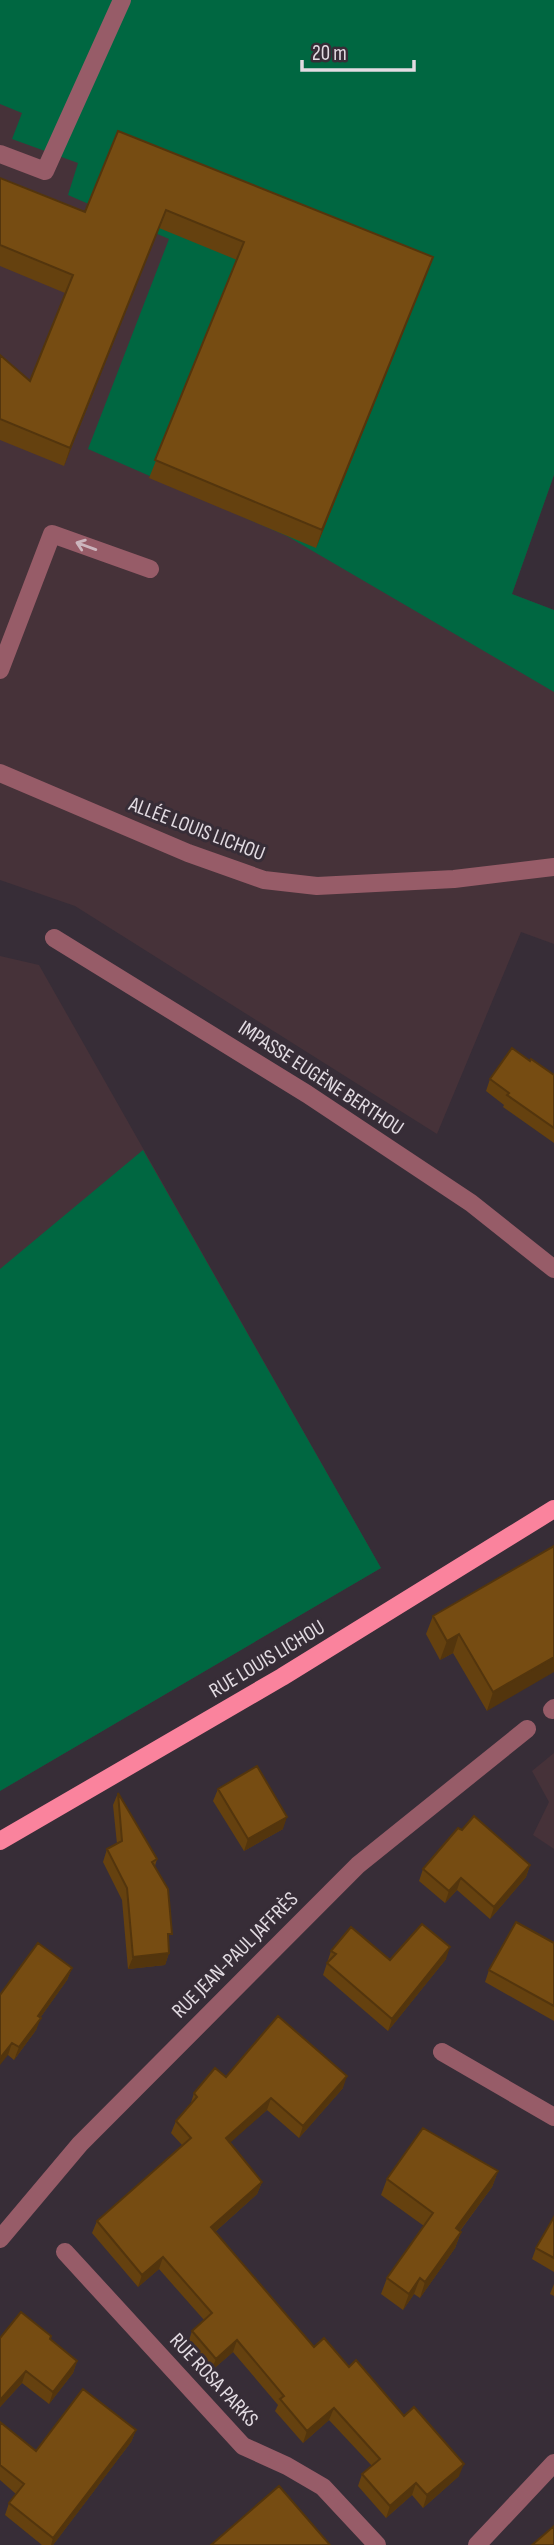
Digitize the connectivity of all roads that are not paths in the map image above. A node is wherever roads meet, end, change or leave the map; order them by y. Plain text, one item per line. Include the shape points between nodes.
1 (122, 0) edge
2 (0, 153) edge
3 (150, 569) dead end
4 (0, 670) edge
5 (0, 773) edge
6 (554, 867) edge
7 (54, 938) dead end
8 (554, 1269) edge
9 (554, 1509) edge
10 (527, 1729) dead end
11 (0, 1841) edge
12 (442, 2052) dead end
13 (554, 2117) edge
14 (0, 2239) edge
15 (65, 2252) dead end
16 (554, 2463) edge
17 (377, 2545) edge
18 (477, 2545) edge

1 - 2 street via 45,170
3 -> 4 street via 52,534
5 - 6 street, ALLÉE LOUIS LICHOU via 188,853 264,880 317,886 454,879
7 - 8 street, IMPASSE EUGÈNE BERTHOU via 351,1123 471,1203
9 - 11 main road, RUE LOUIS LICHOU via 282,1677
10 - 14 street, RUE JEAN-PAUL JAFFRÈS via 358,1864 80,2144
12 - 13 street
15 - 17 street, RUE ROSA PARKS via 243,2446 323,2487
16 - 18 street

